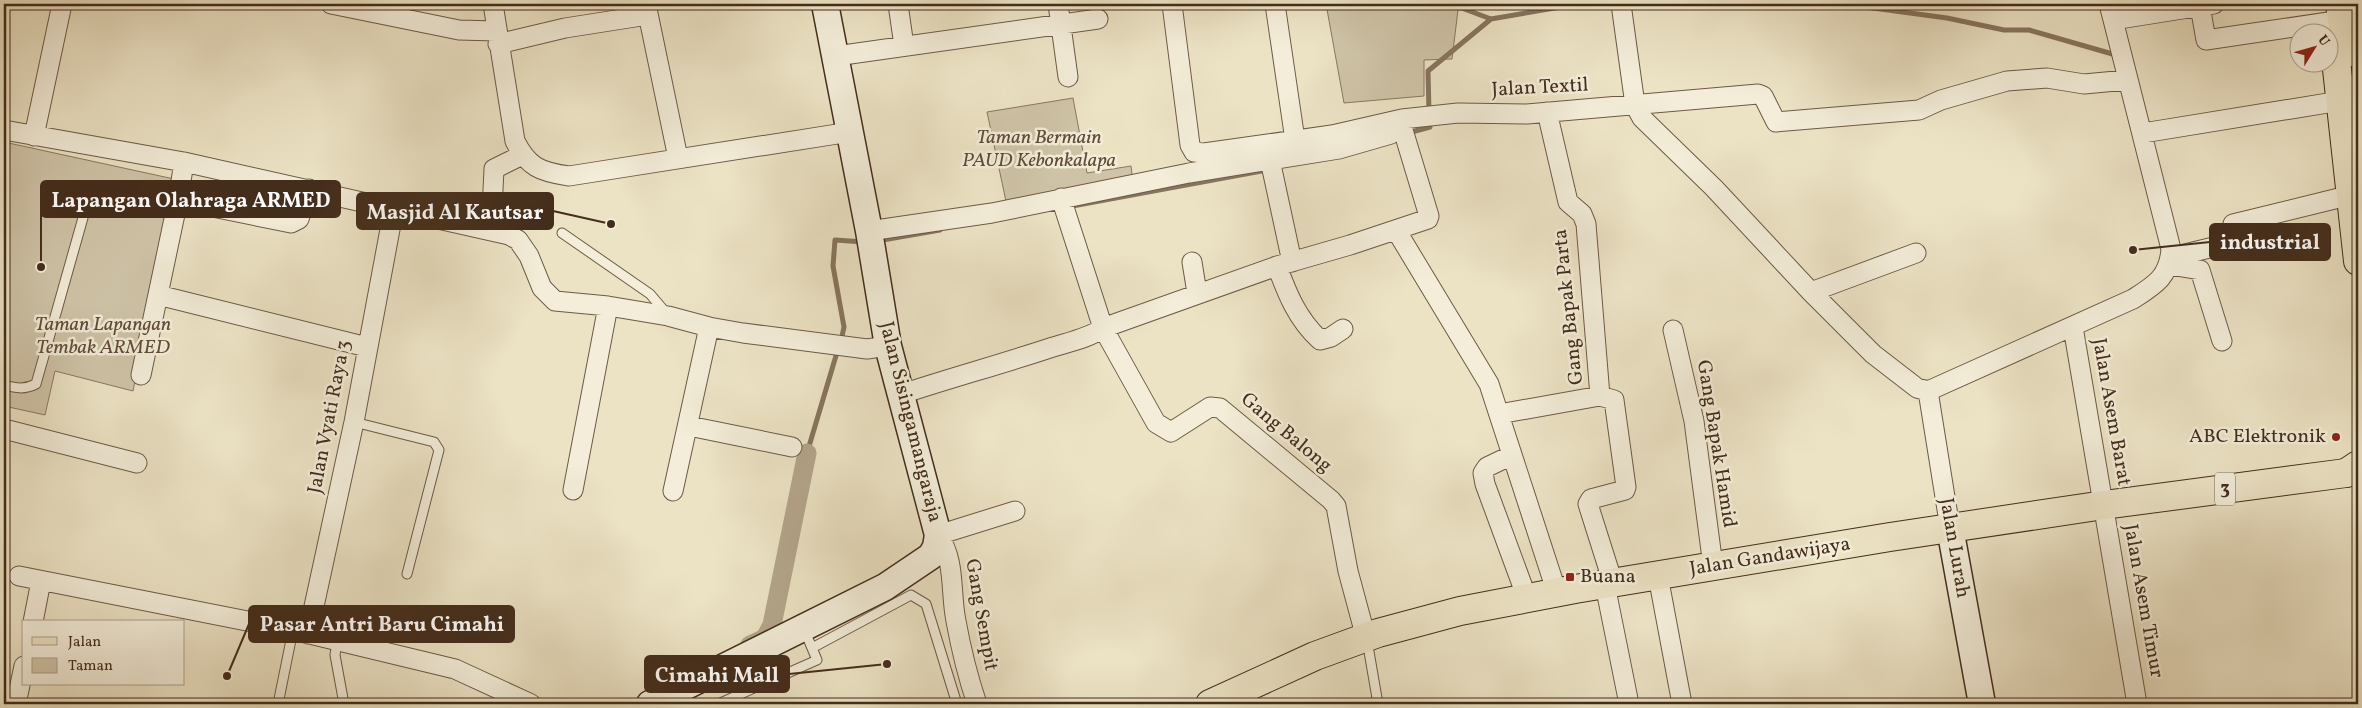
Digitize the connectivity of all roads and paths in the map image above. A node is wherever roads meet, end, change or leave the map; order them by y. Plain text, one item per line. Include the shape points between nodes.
1 (62, 4) edge
2 (331, 4) edge
3 (492, 4) edge
4 (825, 4) edge
5 (898, 4) edge
6 (1058, 4) edge
7 (1172, 4) edge
8 (1275, 4) edge
9 (1621, 4) edge
10 (2207, 5) edge
11 (647, 9) edge
12 (2111, 12) edge
13 (1098, 19) dead end
14 (1061, 25) junction
15 (497, 37) junction
16 (904, 46) junction
17 (836, 56) junction
18 (2346, 60) edge
19 (1068, 77) dead end
20 (2127, 80) junction
21 (1635, 105) junction
22 (1547, 112) junction
23 (1447, 116) junction
24 (4, 130) edge
25 (1402, 130) junction
26 (850, 132) junction
27 (2143, 133) junction
28 (34, 136) junction
29 (1295, 140) junction
30 (522, 155) junction
31 (678, 158) junction
32 (1270, 160) junction
33 (184, 162) junction
34 (309, 189) junction
35 (2355, 194) edge
36 (1061, 198) junction
37 (88, 200) dead end
38 (178, 200) junction
39 (394, 208) junction
40 (1396, 230) junction
41 (491, 231) junction
42 (562, 233) dead end
43 (871, 241) junction
44 (1916, 253) dead end
45 (2178, 259) junction
46 (2358, 261) edge
47 (1192, 262) dead end
48 (1284, 264) junction
49 (1811, 292) junction
50 (1198, 293) junction
51 (158, 295) junction
52 (608, 306) junction
53 (668, 316) junction
54 (709, 327) junction
55 (2073, 327) junction
56 (1103, 328) junction
57 (1343, 330) dead end
58 (1673, 330) dead end
59 (2222, 341) dead end
60 (367, 347) junction
61 (878, 347) junction
62 (141, 375) dead end
63 (4, 385) edge
64 (1928, 391) junction
65 (899, 395) junction
66 (1600, 396) junction
67 (1500, 414) junction
68 (354, 422) junction
69 (688, 426) junction
70 (4, 429) edge
71 (792, 447) dead end
72 (1512, 455) junction
73 (136, 463) dead end
74 (2354, 472) edge
75 (573, 490) dead end
76 (673, 491) dead end
77 (2104, 505) junction
78 (1015, 511) dead end
79 (1950, 528) junction
80 (938, 535) junction
81 (1713, 566) junction
82 (407, 574) dead end
83 (19, 576) dead end
84 (1658, 576) junction
85 (41, 581) junction
86 (1609, 584) junction
87 (1557, 593) junction
88 (1527, 598) junction
89 (33, 620) edge
90 (300, 632) junction
91 (808, 637) junction
92 (1366, 638) junction
93 (337, 641) junction
94 (22, 676) edge
95 (664, 701) edge
96 (16, 704) edge
97 (278, 704) edge
98 (344, 704) edge
99 (530, 704) edge
100 (718, 704) edge
101 (957, 704) edge
102 (977, 704) edge
103 (1210, 704) edge
104 (1378, 704) edge
105 (1629, 704) edge
106 (1682, 704) edge
107 (1982, 704) edge
108 (2137, 704) edge

1 - 28 street
2 - 15 street
3 - 15 street
4 - 17 main road, Jalan Sisingamangaraja
5 - 16 street
6 - 14 street
7 - 29 street via 1190,145 1194,152 1204,154
8 - 29 street
9 - 21 street
10 - 12 street
10 - 18 street via 2206,40
11 - 15 street via 565,28
11 - 31 street
12 - 20 street
13 - 14 street
14 - 16 street
14 - 19 street
15 - 30 street via 515,140
16 - 17 street
17 - 26 main road, Jalan Sisingamangaraja
18 - 27 street
18 - 35 main road
20 - 21 street, Jalan Textil via 2084,84 2047,78 2008,81 1941,100 1919,110 1776,122 1763,96 1758,94
20 - 27 street
21 - 22 street, Jalan Textil
21 - 49 street via 1656,133 1714,188
22 - 23 street, Jalan Textil via 1458,113
22 - 66 street, Gang Bapak Parta via 1568,202 1582,214 1586,224
23 - 25 street
23 - 29 street via 1402,120
24 - 28 street
25 - 32 street via 1339,149
25 - 40 street via 1429,216
26 - 31 street
26 - 43 main road, Jalan Sisingamangaraja
27 - 45 street via 2171,249
28 - 33 street
30 - 31 street via 534,167 549,174 569,176
30 - 41 street via 494,169
32 - 36 street
32 - 48 street
33 - 34 street
33 - 38 street
34 - 38 street via 299,220 291,223
34 - 39 street
35 - 45 street via 2232,224 2234,242
35 - 46 main road
36 - 43 street
36 - 56 street
37 - 63 lane via 36,384 21,389
38 - 51 street
39 - 41 street
39 - 60 street, Jalan Vyati Raya 3
40 - 48 street
40 - 67 street via 1490,384
41 - 52 street via 518,240 529,256 542,288 555,301
42 - 53 lane via 650,294
43 - 61 main road, Jalan Sisingamangaraja
44 - 49 street
45 - 55 street via 2139,295
45 - 59 street via 2200,270
47 - 50 street
48 - 50 street
48 - 57 street via 1289,300 1310,331 1320,340
49 - 64 street via 1873,354 1916,388
50 - 56 street
51 - 60 street
51 - 62 street
52 - 53 street
52 - 75 street
53 - 54 street
54 - 61 street via 830,345
54 - 69 street
55 - 64 street
55 - 77 street, Jalan Asem Barat
56 - 65 street via 1088,336
56 - 92 street, Gang Balong via 1156,423 1162,428 1171,432 1210,407 1220,408 1335,504
58 - 81 street, Gang Bapak Hamid via 1694,421
60 - 68 street, Jalan Vyati Raya 3
61 - 65 main road, Jalan Sisingamangaraja
64 - 79 street, Jalan Lurah
65 - 80 main road, Jalan Sisingamangaraja
66 - 67 street
66 - 86 street, Gang Bapak Parta via 1612,398 1617,406 1626,482 1625,490 1591,499 1588,504
67 - 72 street
68 - 82 lane via 434,442 438,446
68 - 90 street, Jalan Vyati Raya 3
69 - 71 street
69 - 76 street
70 - 73 street
72 - 87 street
72 - 88 street via 1487,467 1483,473
74 - 77 main road, Jalan Gandawijaya / 3
77 - 79 main road, Jalan Gandawijaya / 3
77 - 108 street, Jalan Asem Timur
78 - 80 street
79 - 81 main road, Jalan Gandawijaya / 3
79 - 107 main road, Jalan Lurah
80 - 91 main road, Jalan Sisingamangaraja via 936,547 923,563
80 - 102 street, Gang Sempit via 946,550 955,619
81 - 84 main road, Jalan Gandawijaya / 3
83 - 85 street
84 - 86 main road, Jalan Gandawijaya / 3
84 - 106 street
85 - 89 street
85 - 90 street
86 - 87 main road, Jalan Gandawijaya / 3
86 - 105 street
87 - 88 main road, Jalan Gandawijaya / 3
88 - 92 main road, Jalan Gandawijaya / 3 via 1423,620
90 - 93 street
90 - 97 lane
91 - 95 main road, Jalan Sisingamangaraja
91 - 100 lane via 817,660
91 - 101 lane via 911,595 926,604
92 - 103 main road, Jalan Gandawijaya / 3 via 1315,656
92 - 104 lane
93 - 98 lane via 335,654
93 - 99 street via 455,670
94 - 96 street

